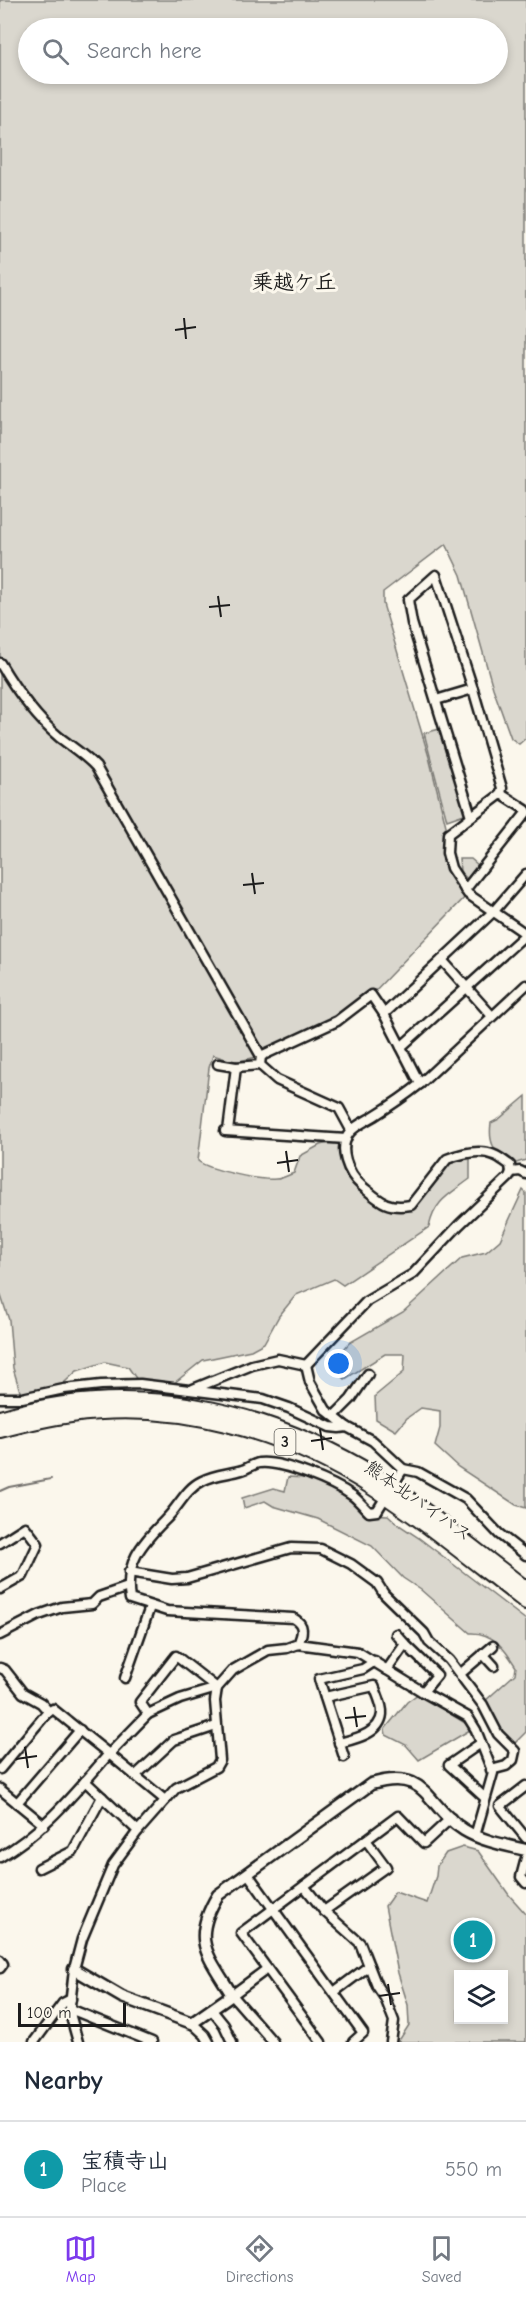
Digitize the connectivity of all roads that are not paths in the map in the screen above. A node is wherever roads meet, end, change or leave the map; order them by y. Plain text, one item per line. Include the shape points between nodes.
1 (0, 663) edge
2 (474, 688) junction
3 (436, 700) junction
4 (501, 794) junction
5 (526, 811) edge
6 (471, 816) junction
7 (526, 874) edge
8 (465, 890) junction
9 (494, 911) junction
10 (526, 934) edge
11 (442, 960) junction
12 (526, 985) edge
13 (466, 988) junction
14 (384, 1014) junction
15 (492, 1016) junction
16 (401, 1047) junction
17 (260, 1060) junction
18 (218, 1064) dead end
19 (236, 1067) junction
20 (420, 1084) junction
21 (351, 1130) junction
22 (346, 1139) junction
23 (511, 1172) junction
24 (526, 1174) edge
25 (306, 1365) junction
26 (368, 1374) dead end
27 (189, 1390) junction
28 (0, 1398) edge
29 (334, 1416) junction
30 (0, 1418) edge
31 (347, 1427) junction
32 (0, 1430) edge
33 (403, 1469) junction
34 (389, 1492) junction
35 (0, 1543) edge
36 (526, 1555) edge
37 (129, 1572) junction
38 (128, 1587) junction
39 (0, 1589) edge
40 (526, 1589) edge
41 (526, 1602) edge
42 (150, 1607) junction
43 (396, 1634) dead end
44 (0, 1635) edge
45 (298, 1644) junction
46 (405, 1644) junction
47 (493, 1646) dead end
48 (483, 1654) junction
49 (375, 1661) junction
50 (494, 1666) dead end
51 (0, 1668) edge
52 (387, 1670) junction
53 (460, 1674) junction
54 (125, 1678) dead end
55 (217, 1688) junction
56 (423, 1692) junction
57 (325, 1697) junction
58 (49, 1712) junction
59 (148, 1714) junction
60 (216, 1726) junction
61 (80, 1730) junction
62 (339, 1743) junction
63 (481, 1743) junction
64 (109, 1754) junction
65 (344, 1757) dead end
66 (0, 1769) edge
67 (491, 1770) junction
68 (135, 1776) junction
69 (85, 1781) junction
70 (526, 1786) edge
71 (0, 1789) edge
72 (102, 1797) junction
73 (485, 1798) junction
74 (165, 1800) junction
75 (17, 1803) junction
76 (451, 1818) junction
77 (44, 1826) junction
78 (138, 1831) junction
79 (474, 1836) junction
80 (526, 1838) edge
81 (366, 1840) junction
82 (526, 1851) edge
83 (0, 1857) edge
84 (526, 1858) edge
85 (39, 1868) dead end
86 (248, 1874) junction
87 (526, 1883) edge
88 (304, 1886) junction
89 (273, 1909) junction
90 (324, 1911) junction
91 (0, 1960) edge
92 (369, 1966) junction
93 (0, 1968) edge
94 (74, 1969) junction
95 (267, 1969) junction
96 (334, 1992) junction
97 (232, 1995) junction
98 (71, 1999) junction
99 (70, 2009) junction
100 (211, 2009) junction
101 (192, 2023) junction
102 (34, 2042) edge
103 (78, 2042) edge
104 (152, 2042) edge
105 (209, 2042) edge
106 (232, 2042) edge
107 (273, 2042) edge
108 (321, 2042) edge
109 (354, 2042) edge
110 (391, 2042) edge

1 - 17 street via 30,707 96,767
2 - 3 street
2 - 3 street via 436,575 408,600
2 - 4 street
3 - 6 street
4 - 5 street
4 - 6 street
5 - 8 street
6 - 8 street via 448,834 447,846 451,868
7 - 9 street
8 - 9 street
9 - 10 street
9 - 11 street
10 - 13 street
11 - 13 street
11 - 14 street
12 - 15 street
13 - 15 street
13 - 16 street
14 - 16 street
14 - 17 street via 372,995 337,1021
15 - 20 street
16 - 20 street
17 - 19 street
17 - 21 street via 277,1080 339,1108
18 - 19 street
19 - 22 street via 227,1131
20 - 21 street
21 - 22 street
22 - 23 street via 348,1171 357,1182 395,1208 411,1205 447,1159 456,1156 493,1154 510,1165
23 - 24 street
23 - 25 street via 413,1274 367,1301
25 - 27 street via 278,1359
25 - 29 street via 314,1390
26 - 29 street
27 - 28 street via 140,1384 92,1386
27 - 31 street via 263,1399 330,1427
29 - 31 street
30 - 34 highway, 熊本北バイパス / 3 via 99,1400 204,1406 274,1425 314,1441 379,1477
31 - 33 street via 373,1441
32 - 34 highway, 熊本北バイパス / 3 via 72,1414 116,1411 202,1418 257,1432
33 - 34 street
33 - 36 street via 418,1472 466,1499 499,1534
34 - 37 street via 377,1511 369,1512 342,1489 310,1474 259,1463 226,1473 201,1481 186,1492 134,1558
34 - 40 highway, 熊本北バイパス / 3
34 - 41 highway, 熊本北バイパス / 3
35 - 39 street via 25,1527 39,1544 23,1576
37 - 38 street
37 - 53 street via 187,1578 291,1548 321,1549 377,1583
38 - 42 street via 130,1599
38 - 44 street via 99,1597 92,1604 62,1607
42 - 45 street via 293,1618 303,1627
42 - 54 street
43 - 46 street
45 - 49 street via 336,1647
45 - 55 street via 258,1654 233,1670
46 - 52 street
46 - 56 street via 437,1675
47 - 48 street
48 - 50 street
48 - 53 street
49 - 52 street
49 - 57 street via 363,1669 319,1679
51 - 58 street via 23,1693 41,1702
52 - 56 street
53 - 67 street via 498,1734 515,1751 506,1766
55 - 59 street
55 - 59 street via 176,1656 140,1702
55 - 60 street
56 - 63 street via 468,1717
57 - 62 street
57 - 62 street via 374,1686 383,1713 368,1734
58 - 61 street via 54,1709
58 - 66 street
59 - 64 street
60 - 68 street via 174,1740
60 - 74 street via 220,1760 216,1767 189,1780
61 - 64 street
61 - 75 street
62 - 65 street
63 - 67 street
63 - 73 street via 449,1766
64 - 68 street
64 - 69 street
67 - 73 street
68 - 74 street
69 - 72 street
69 - 77 street
70 - 80 street via 500,1806
71 - 75 street
72 - 78 street
72 - 85 street via 73,1851
73 - 79 street
74 - 78 street
75 - 77 street
76 - 79 street
76 - 81 street via 424,1843 398,1816
76 - 86 street via 417,1785 391,1778 371,1784
77 - 83 street
78 - 94 street via 113,1865 82,1939
79 - 82 street
81 - 88 street
81 - 90 street via 386,1867
84 - 87 street via 521,1877
86 - 89 street
86 - 97 street via 218,1896 206,1918 202,1939
88 - 89 street
88 - 90 street
89 - 95 street via 241,1933
89 - 96 street
90 - 92 street via 360,1942
91 - 93 street
92 - 96 street
92 - 110 street via 394,2021
94 - 98 street
94 - 101 street via 122,1997
95 - 97 street
95 - 108 street
96 - 109 street via 363,2033
97 - 100 street
97 - 107 street
98 - 99 street
98 - 102 street via 63,2003
99 - 103 street
99 - 104 street
100 - 101 street
100 - 106 street
101 - 105 street

